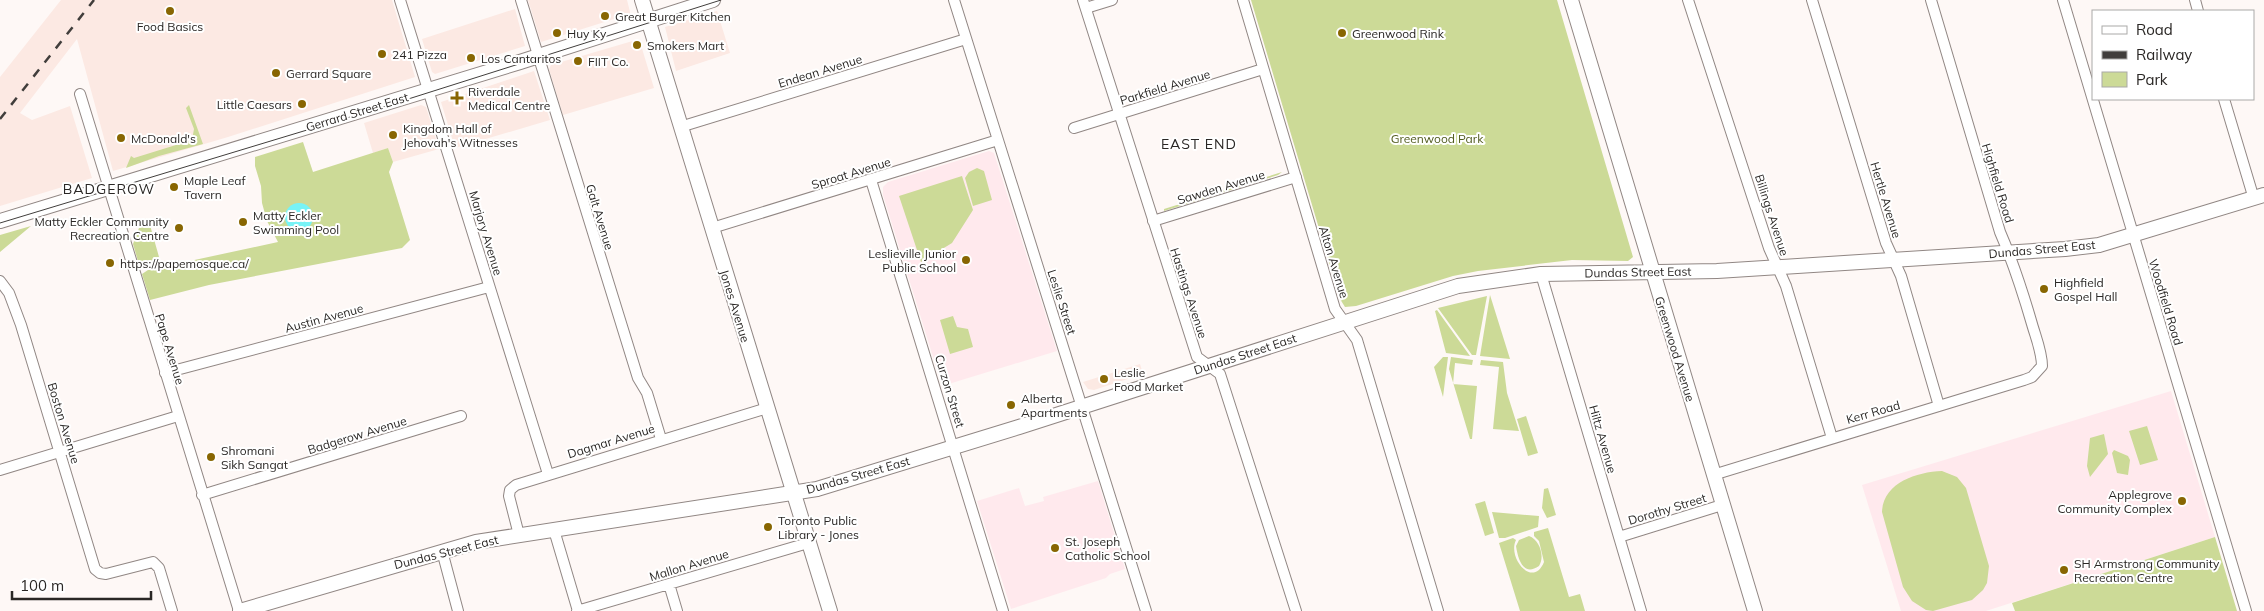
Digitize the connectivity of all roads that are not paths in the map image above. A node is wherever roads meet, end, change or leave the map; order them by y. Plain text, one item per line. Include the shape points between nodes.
1 (400, 0) edge
2 (521, 0) edge
3 (642, 0) edge
4 (713, 0) edge
5 (954, 0) edge
6 (1112, 0) edge
7 (1243, 0) edge
8 (1571, 0) edge
9 (1688, 0) edge
10 (1812, 0) edge
11 (1931, 0) edge
12 (2063, 0) edge
13 (1084, 4) edge
14 (648, 21) junction
15 (966, 39) junction
16 (538, 56) junction
17 (1263, 70) junction
18 (428, 90) junction
19 (80, 94) dead end
20 (2092, 97) edge
21 (2093, 100) edge
22 (2224, 100) edge
23 (1120, 113) junction
24 (680, 127) junction
25 (1074, 128) dead end
26 (998, 140) junction
27 (1296, 177) junction
28 (871, 180) junction
29 (108, 188) junction
30 (2259, 197) edge
31 (0, 221) edge
32 (1153, 221) junction
33 (712, 228) junction
34 (2133, 235) junction
35 (2009, 252) junction
36 (1894, 260) junction
37 (1776, 267) junction
38 (1652, 272) junction
39 (1541, 274) junction
40 (0, 281) edge
41 (489, 287) junction
42 (1346, 322) junction
43 (1209, 366) junction
44 (2038, 371) joint
45 (165, 373) junction
46 (1939, 406) junction
47 (1082, 407) junction
48 (767, 408) junction
49 (178, 416) junction
50 (462, 416) dead end
51 (1832, 438) junction
52 (661, 439) junction
53 (954, 447) junction
54 (60, 452) junction
55 (0, 470) edge
56 (548, 474) junction
57 (1713, 475) junction
58 (794, 494) junction
59 (202, 495) junction
60 (1722, 505) junction
61 (554, 530) junction
62 (519, 535) junction
63 (1619, 537) junction
64 (808, 542) junction
65 (442, 551) junction
66 (669, 584) junction
67 (172, 611) edge
68 (240, 611) edge
69 (458, 611) edge
70 (578, 611) edge
71 (677, 611) edge
72 (830, 611) edge
73 (1003, 611) edge
74 (1146, 611) edge
75 (1296, 611) edge
76 (1438, 611) edge
77 (1641, 611) edge
78 (1755, 611) edge
79 (2246, 611) edge

1 - 18 street, Marjory Avenue
2 - 16 street, Galt Avenue
3 - 14 street, Jones Avenue
4 - 14 street, Gerrard Street East
5 - 15 street, Leslie Street
6 - 13 street
7 - 17 street, Alton Avenue
8 - 38 street, Greenwood Avenue
9 - 37 street, Billings Avenue
10 - 36 street, Hertle Avenue via 1886,244
11 - 35 street, Highfield Road via 2000,232
12 - 20 street, Woodfield Road
13 - 23 street, Hastings Avenue
14 - 16 street, Gerrard Street East
14 - 24 street, Jones Avenue
15 - 24 street, Endean Avenue
15 - 26 street, Leslie Street
16 - 18 street, Gerrard Street East
16 - 52 street, Galt Avenue via 638,378 647,393
17 - 23 street, Parkfield Avenue
17 - 27 street, Alton Avenue
18 - 29 street, Gerrard Street East
18 - 41 street, Marjory Avenue
19 - 29 street, Pape Avenue
21 - 34 street, Woodfield Road
22 - 30 street
23 - 25 street, Parkfield Avenue
23 - 32 street, Hastings Avenue
24 - 33 street, Jones Avenue
26 - 28 street, Sproat Avenue
26 - 47 street, Leslie Street
27 - 32 street, Sawden Avenue
27 - 42 street, Alton Avenue via 1335,309
28 - 33 street, Sproat Avenue
28 - 53 street, Curzon Street
29 - 31 street, Gerrard Street East
29 - 45 street, Pape Avenue
30 - 34 street, Dundas Street East
32 - 43 street, Hastings Avenue via 1197,357
33 - 48 street, Jones Avenue
34 - 35 street, Dundas Street East via 2099,244
34 - 79 street, Woodfield Road
35 - 36 street, Dundas Street East
35 - 44 street, Highfield Road via 2042,357
36 - 37 street, Dundas Street East
36 - 46 street, Hertle Avenue
37 - 38 street, Dundas Street East
37 - 51 street, Billings Avenue via 1786,286
38 - 39 street, Dundas Street East
38 - 57 street, Greenwood Avenue
39 - 42 street, Dundas Street East via 1458,286
39 - 63 street, Hiltz Avenue
40 - 54 street, Boston Avenue via 12,301
41 - 45 street, Austin Avenue
41 - 56 street, Marjory Avenue
42 - 43 street, Dundas Street East
42 - 76 street, Alton Avenue via 1357,340
43 - 47 street, Dundas Street East
43 - 75 street, Hastings Avenue via 1220,374
44 - 46 street, Kerr Road via 2024,380
45 - 49 street, Pape Avenue
46 - 51 street, Kerr Road
47 - 53 street, Dundas Street East
47 - 74 street, Leslie Street
48 - 52 street, Dagmar Avenue
48 - 58 street, Jones Avenue
49 - 54 street
49 - 59 street, Pape Avenue
50 - 59 street, Badgerow Avenue
51 - 57 street, Kerr Road
52 - 56 street, Dagmar Avenue
53 - 58 street, Dundas Street East
53 - 73 street, Curzon Street
54 - 55 street
54 - 67 street, Boston Avenue via 92,563 100,573 106,574 153,562 159,568
56 - 62 street, Dagmar Avenue via 516,484 510,490
57 - 60 street, Greenwood Avenue
58 - 61 street, Dundas Street East
58 - 64 street, Jones Avenue
59 - 68 street, Pape Avenue
60 - 63 street, Dorothy Street
60 - 78 street, Greenwood Avenue
61 - 62 street, Dundas Street East
61 - 70 street
62 - 65 street, Dundas Street East
63 - 77 street, Hiltz Avenue
64 - 66 street, Mallon Avenue
64 - 72 street, Jones Avenue
65 - 68 street, Dundas Street East
65 - 69 street
66 - 70 street, Mallon Avenue
66 - 71 street

